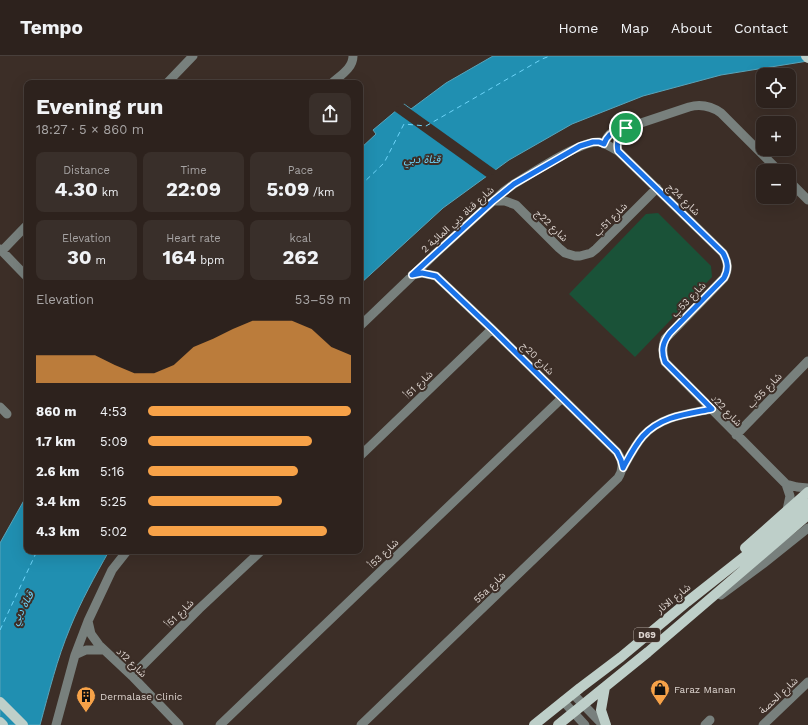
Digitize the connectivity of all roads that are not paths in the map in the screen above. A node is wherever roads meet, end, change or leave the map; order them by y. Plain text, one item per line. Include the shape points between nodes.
1 (193, 56) edge
2 (347, 56) edge
3 (354, 56) edge
4 (806, 56) edge
5 (808, 58) edge
6 (345, 72) junction
7 (170, 80) edge
8 (336, 80) edge
9 (626, 128) junction
10 (604, 144) junction
11 (618, 151) junction
12 (772, 164) edge
13 (514, 184) junction
14 (656, 188) junction
15 (796, 188) edge
16 (808, 200) edge
17 (493, 201) junction
18 (516, 205) junction
19 (24, 228) edge
20 (1, 250) edge
21 (435, 254) junction
22 (575, 256) joint
23 (728, 266) joint
24 (24, 274) edge
25 (412, 275) junction
26 (436, 276) junction
27 (363, 323) edge
28 (492, 329) junction
29 (663, 346) joint
30 (808, 361) edge
31 (562, 398) junction
32 (0, 407) edge
33 (712, 409) junction
34 (7, 414) dead end
35 (736, 434) junction
36 (363, 453) edge
37 (622, 464) junction
38 (786, 484) junction
39 (808, 488) edge
40 (808, 492) edge
41 (808, 504) edge
42 (787, 510) junction
43 (808, 515) edge
44 (808, 528) edge
45 (125, 554) edge
46 (258, 554) edge
47 (721, 574) junction
48 (711, 598) junction
49 (88, 621) junction
50 (104, 650) junction
51 (75, 655) junction
52 (132, 676) junction
53 (808, 682) edge
54 (605, 687) junction
55 (575, 692) junction
56 (0, 702) edge
57 (560, 703) junction
58 (585, 703) junction
59 (570, 715) junction
60 (0, 722) edge
61 (3, 725) edge
62 (23, 725) edge
63 (56, 725) edge
64 (179, 725) edge
65 (220, 725) edge
66 (361, 725) edge
67 (534, 725) edge
68 (558, 725) edge
69 (584, 725) edge
70 (604, 725) edge
71 (763, 725) edge

1 - 7 street
2 - 6 street
3 - 6 street via 352,64
4 - 5 main road
6 - 8 street
9 - 10 street via 616,129
9 - 11 street via 619,136
9 - 12 street via 693,106 710,107 721,114
10 - 11 street, شارع قناة دبي المائية 2
10 - 13 street, شارع قناة دبي المائية 2 via 593,142 580,146
11 - 14 street, شارع 24ج
13 - 17 street, شارع قناة دبي المائية 2
13 - 18 street via 513,195
14 - 22 street, شارع 51ب via 596,249 586,255
14 - 23 street, شارع 24ج via 723,253
15 - 16 street
17 - 18 street via 505,200
17 - 21 street, شارع قناة دبي المائية 2
18 - 22 street, شارع 22ج via 559,248
19 - 20 street
20 - 24 street
21 - 25 street, شارع قناة دبي المائية 2
21 - 26 street via 433,262
23 - 29 street, شارع 53ب via 724,278 670,333
25 - 26 street via 422,273
25 - 27 street, شارع قناة دبي المائية 2
26 - 28 street, شارع 20ج
28 - 31 street, شارع 20ج
28 - 36 street, شارع 51أ
29 - 33 street, شارع 22د via 665,362
30 - 35 street, شارع 55ب
31 - 37 street, شارع 20ج via 617,452
31 - 65 street, شارع 53أ
32 - 34 street
33 - 35 street, شارع 22د
33 - 37 street, 55a شارع via 677,416 656,425 643,436
35 - 38 street, شارع 22د
37 - 66 street, 55a شارع via 618,478
38 - 39 street
38 - 42 street via 790,496
40 - 42 main road
41 - 47 main road, شارع الاثار / D69
42 - 47 main road
43 - 48 main road, D69
44 - 48 street via 721,595
45 - 49 street via 112,570
46 - 52 street, شارع 51أ
47 - 55 main road, شارع الاثار / D69
48 - 54 main road, D69
49 - 50 street, شارع 12د via 94,640
49 - 51 street
50 - 51 street, شارع 12د via 92,649
50 - 52 street, شارع 12د
51 - 63 street
52 - 64 street, شارع 12د
53 - 71 street, شارع الحصة
54 - 58 main road, D69
54 - 70 main road via 601,710
55 - 57 main road, شارع الاثار / D69
55 - 58 main road
56 - 62 main road
57 - 59 main road
57 - 67 main road, شارع الاثار / D69
58 - 59 main road, D69
58 - 70 street
59 - 68 main road, D69
59 - 69 street
60 - 61 main road

